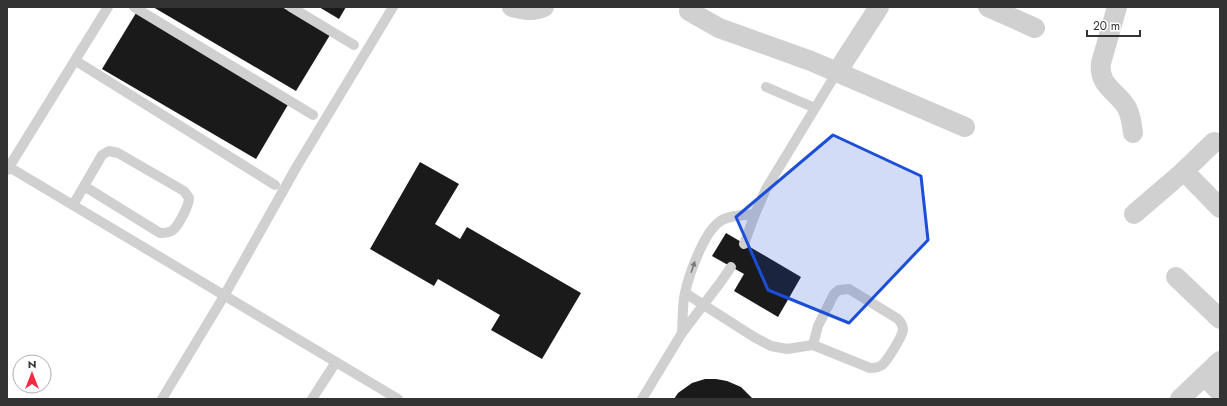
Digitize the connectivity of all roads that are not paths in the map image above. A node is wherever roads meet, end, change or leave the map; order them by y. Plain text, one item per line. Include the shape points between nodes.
1 (108, 7) edge
2 (134, 7) edge
3 (292, 7) edge
4 (393, 7) edge
5 (512, 7) edge
6 (544, 7) edge
7 (879, 7) edge
8 (988, 7) edge
9 (1117, 7) edge
10 (689, 11) dead end
11 (1036, 28) dead end
12 (354, 45) dead end
13 (76, 61) junction
14 (837, 72) junction
15 (766, 88) dead end
16 (815, 108) junction
17 (313, 115) dead end
18 (965, 127) dead end
19 (1133, 133) dead end
20 (1214, 142) dead end
21 (8, 168) edge
22 (1184, 171) junction
23 (275, 185) dead end
24 (84, 186) junction
25 (73, 205) junction
26 (1220, 208) edge
27 (755, 214) junction
28 (1134, 214) dead end
29 (744, 244) dead end
30 (731, 267) dead end
31 (1176, 277) dead end
32 (685, 293) junction
33 (224, 296) junction
34 (704, 304) junction
35 (1220, 319) edge
36 (682, 333) junction
37 (813, 346) junction
38 (1220, 361) edge
39 (336, 362) junction
40 (1204, 376) junction
41 (1220, 392) edge
42 (162, 399) edge
43 (312, 399) edge
44 (398, 399) edge
45 (642, 399) edge
46 (1180, 399) edge

1 - 13 lane
2 - 17 lane
3 - 12 lane
4 - 33 lane via 297,166
5 - 6 street via 526,11
7 - 14 street
8 - 11 street
9 - 19 street via 1100,71 1102,79 1126,107 1131,117
10 - 14 street via 719,28
13 - 21 lane
13 - 23 lane
14 - 16 lane
14 - 18 street
15 - 16 lane
16 - 27 lane via 776,172
20 - 22 street
21 - 25 lane
22 - 26 street
22 - 28 street
24 - 24 lane via 160,232 167,233 174,229 189,204 189,198 184,191 118,153 109,151 102,155
24 - 25 lane
25 - 33 lane
27 - 29 lane
32 -> 27 lane via 697,257 710,231 720,221
30 - 34 lane
31 - 35 street
32 - 34 lane
32 - 36 lane
33 - 39 lane
33 - 42 lane
34 - 36 lane
34 - 37 lane via 772,346 788,349
36 - 45 lane
37 - 37 lane via 818,326 834,294 839,290 849,289 902,323 900,338 883,365 877,368 862,366
38 - 40 street
39 - 43 lane
39 - 44 lane
40 - 41 street
40 - 46 street

